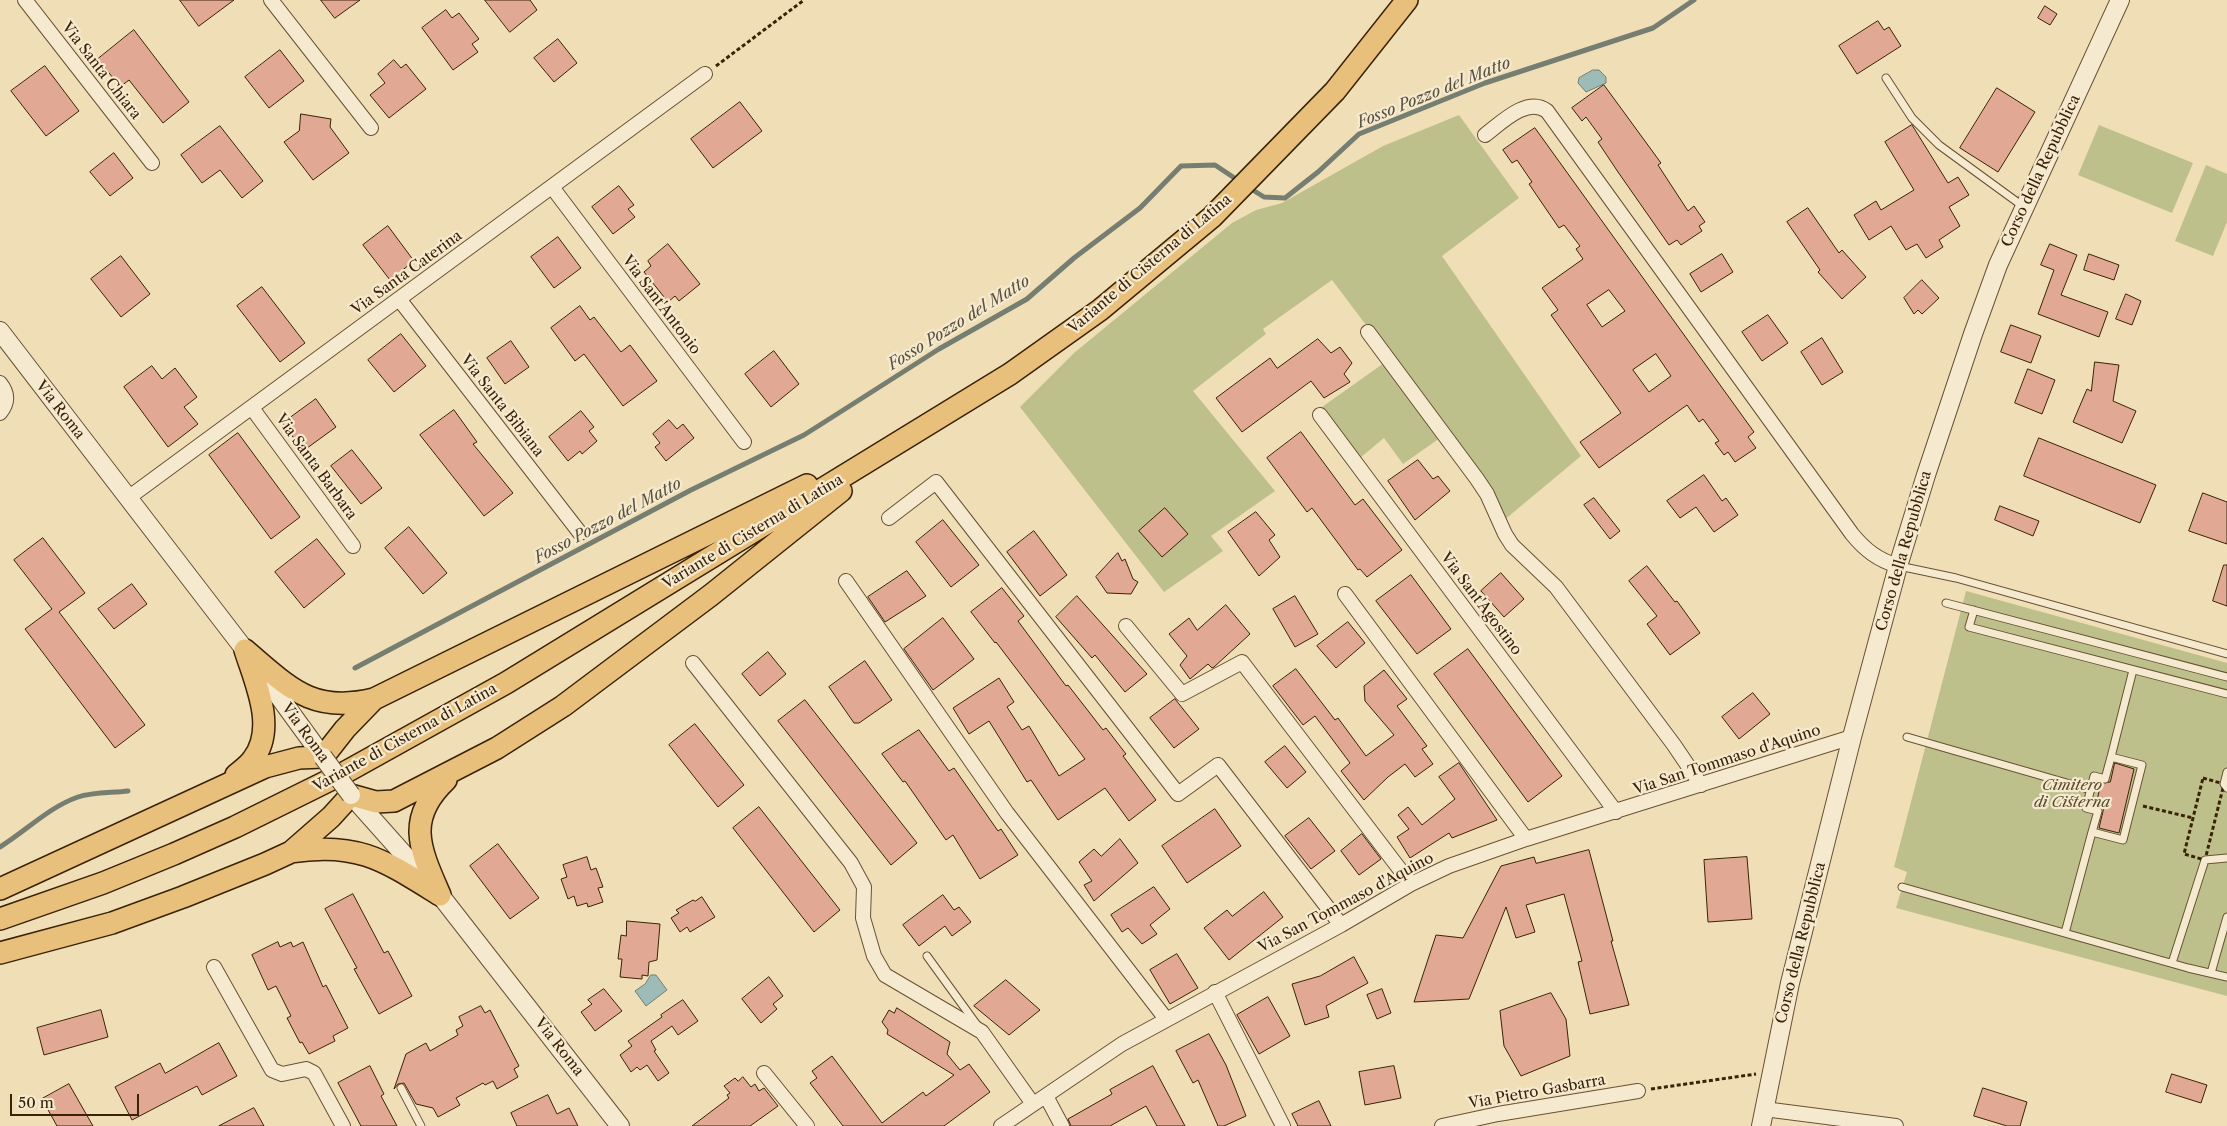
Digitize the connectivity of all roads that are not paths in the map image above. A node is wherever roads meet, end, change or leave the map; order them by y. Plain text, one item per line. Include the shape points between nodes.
1 (25, 0) edge
2 (271, 0) edge
3 (1406, 0) edge
4 (2120, 0) edge
5 (706, 74) road end
6 (1886, 78) dead end
7 (371, 128) dead end
8 (1485, 135) dead end
9 (152, 162) dead end
10 (552, 188) junction
11 (2024, 208) junction
12 (399, 300) junction
13 (0, 331) edge
14 (1368, 332) dead end
15 (0, 383) edge
16 (252, 408) junction
17 (0, 413) edge
18 (1320, 415) dead end
19 (916, 432) junction
20 (744, 442) dead end
21 (128, 498) junction
22 (889, 518) dead end
23 (580, 533) dead end
24 (353, 546) dead end
25 (1898, 566) junction
26 (846, 581) dead end
27 (1345, 594) dead end
28 (1946, 603) dead end
29 (1974, 610) junction
30 (1126, 626) dead end
31 (245, 650) junction
32 (2227, 654) edge
33 (693, 663) dead end
34 (2133, 670) junction
35 (2227, 677) edge
36 (2227, 694) edge
37 (374, 699) junction
38 (1852, 737) junction
39 (1907, 737) dead end
40 (2111, 756) junction
41 (323, 757) junction
42 (457, 769) junction
43 (2227, 772) edge
44 (1701, 785) junction
45 (2225, 786) edge
46 (222, 787) junction
47 (2091, 790) junction
48 (351, 795) junction
49 (1616, 812) junction
50 (2092, 832) junction
51 (1526, 839) junction
52 (291, 852) junction
53 (2227, 858) edge
54 (1411, 884) junction
55 (1902, 887) dead end
56 (0, 889) edge
57 (440, 894) junction
58 (2227, 917) edge
59 (0, 919) edge
60 (1341, 925) junction
61 (2064, 933) junction
62 (0, 953) edge
63 (927, 956) dead end
64 (2172, 964) junction
65 (214, 967) dead end
66 (2211, 973) junction
67 (2227, 977) edge
68 (1214, 992) junction
69 (1166, 1019) junction
70 (982, 1032) junction
71 (764, 1073) dead end
72 (401, 1088) dead end
73 (1638, 1091) road end
74 (1046, 1096) junction
75 (1033, 1104) junction
76 (1762, 1118) edge
77 (343, 1126) edge
78 (421, 1126) edge
79 (620, 1126) edge
80 (807, 1126) edge
81 (1001, 1126) edge
82 (1062, 1126) edge
83 (1283, 1126) edge
84 (1442, 1126) edge
85 (1896, 1126) edge

1 - 9 street, Via Santa Chiara
2 - 7 street
3 - 19 main road, Variante di Cisterna di Latina via 1335,91 1212,217 1100,310 1010,374
4 - 11 street, Corso della Repubblica
5 - 10 street, Via Santa Caterina
6 - 11 lane via 1912,118 1939,145
8 - 25 street via 1524,108 1534,106 1547,111 1852,534 1868,552
10 - 12 street, Via Santa Caterina
10 - 20 street, Via Sant'Antonio
11 - 25 street, Corso della Repubblica via 1973,334
12 - 16 street, Via Santa Caterina
12 - 23 street, Via Santa Bibiana
13 - 21 street, Via Roma
14 - 44 street via 1477,479 1508,540 1560,591
15 - 17 street via 6,400
16 - 21 street, Via Santa Caterina
16 - 24 street, Via Santa Barbara
18 - 49 street, Via Sant'Agostino
19 - 37 main road
19 - 42 main road via 580,695 507,742
19 - 59 main road, Variante di Cisterna di Latina via 506,683 344,773 262,815 182,850 103,883
21 - 31 street, Via Roma
22 - 60 street via 936,482 1178,794 1218,766
25 - 32 lane via 1956,578
25 - 38 street, Corso della Repubblica
26 - 69 street via 1007,813
27 - 51 street
28 - 29 lane
29 - 34 lane via 1969,627
29 - 35 lane
30 - 54 street via 1182,694 1242,662
31 - 37 main road via 290,688 308,698 348,704
31 - 41 street, Via Roma
31 - 46 main road via 261,704 264,732 253,760
33 - 70 street via 851,863 864,887 863,918 874,956 885,975
34 - 36 lane
34 - 40 lane
37 - 41 main road
38 - 44 street, Via San Tommaso d'Aquino
38 - 76 street, Corso della Repubblica via 1790,983
39 - 47 lane
40 - 47 lane via 2105,779 2094,776
40 - 50 lane via 2142,765 2123,840
41 - 46 main road via 277,763
41 - 48 street, Via Roma, bridge
42 - 48 main road via 394,801 376,802
42 - 57 main road via 427,803 419,825 423,854
43 - 45 lane
44 - 49 street, Via San Tommaso d'Aquino
46 - 56 main road
47 - 50 lane via 2086,808 2098,811
48 - 52 main road
48 - 57 street, Via Roma
49 - 51 street, Via San Tommaso d'Aquino
50 - 61 lane
51 - 54 street, Via San Tommaso d'Aquino via 1449,866
52 - 57 main road via 330,848 353,851 385,862
52 - 62 main road via 231,879 112,923
53 - 64 lane via 2204,860
54 - 60 street, Via San Tommaso d'Aquino
55 - 61 lane
57 - 79 street, Via Roma
58 - 66 lane
60 - 68 street, Via San Tommaso d'Aquino
61 - 64 lane
63 - 70 lane
64 - 66 lane
65 - 77 street via 272,1070 282,1074 306,1069 314,1073
66 - 67 lane
68 - 69 street, Via San Tommaso d'Aquino
68 - 83 street
69 - 74 street, Via San Tommaso d'Aquino via 1122,1044
70 - 75 street
71 - 80 street
72 - 78 lane
73 - 84 street, Via Pietro Gasbarra
74 - 75 street, Via San Tommaso d'Aquino
74 - 82 street
75 - 81 street, Via San Tommaso d'Aquino
76 - 85 street

